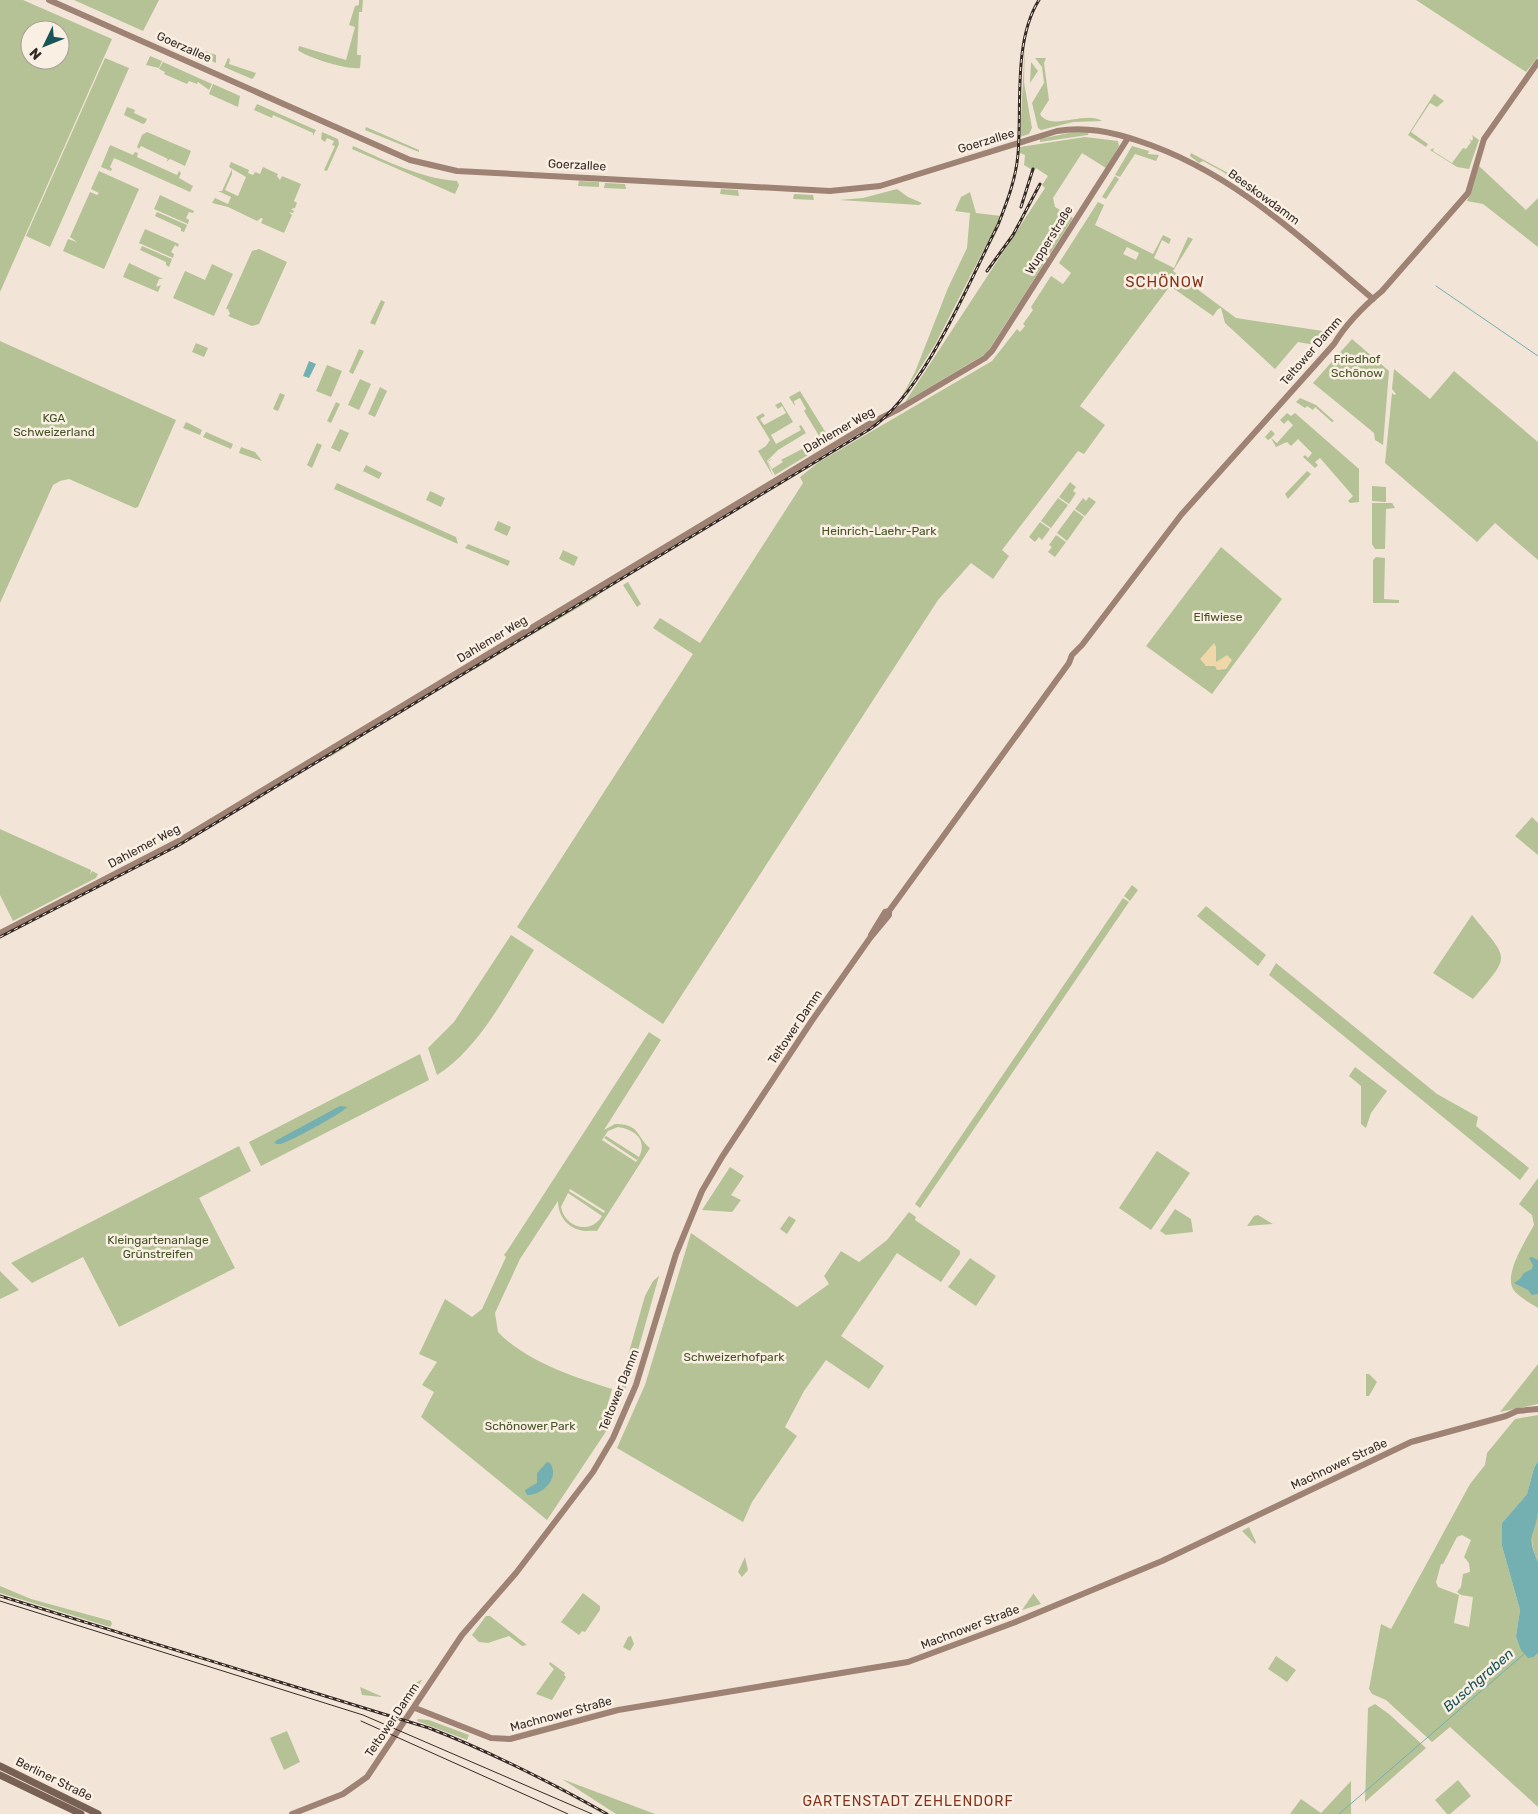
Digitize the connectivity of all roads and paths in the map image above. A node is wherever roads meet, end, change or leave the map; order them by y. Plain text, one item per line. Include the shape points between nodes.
1 (49, 0) edge
2 (1538, 62) edge
3 (1128, 138) junction
4 (1373, 298) junction
5 (989, 354) joint
6 (0, 933) edge
7 (1538, 1409) edge
8 (415, 1708) junction
9 (0, 1766) edge
10 (0, 1776) edge
11 (81, 1814) edge
12 (98, 1814) edge
13 (292, 1814) edge

1 - 3 main road, Goerzallee via 410,160 457,171 847,191 880,186 1064,130 1091,129
2 - 4 main road, Teltower Damm via 1484,139 1468,193
3 - 4 main road, Beeskowdamm via 1183,158 1233,186 1266,209
3 - 5 main road, Wupperstraße
4 - 8 main road, Teltower Damm via 1181,515 1082,645 889,911 876,924 870,938 702,1191 677,1249 636,1385 613,1438 593,1472 516,1573 468,1626
5 - 6 main road, Dahlemer Weg via 177,842
7 - 8 main road, Machnower Straße via 1411,1442 1162,1561 1013,1623 908,1662 606,1713 510,1739 491,1738
8 - 13 main road, Teltower Damm via 364,1779 341,1795
9 - 12 main road, Berliner Straße
10 - 11 main road, Berliner Straße

